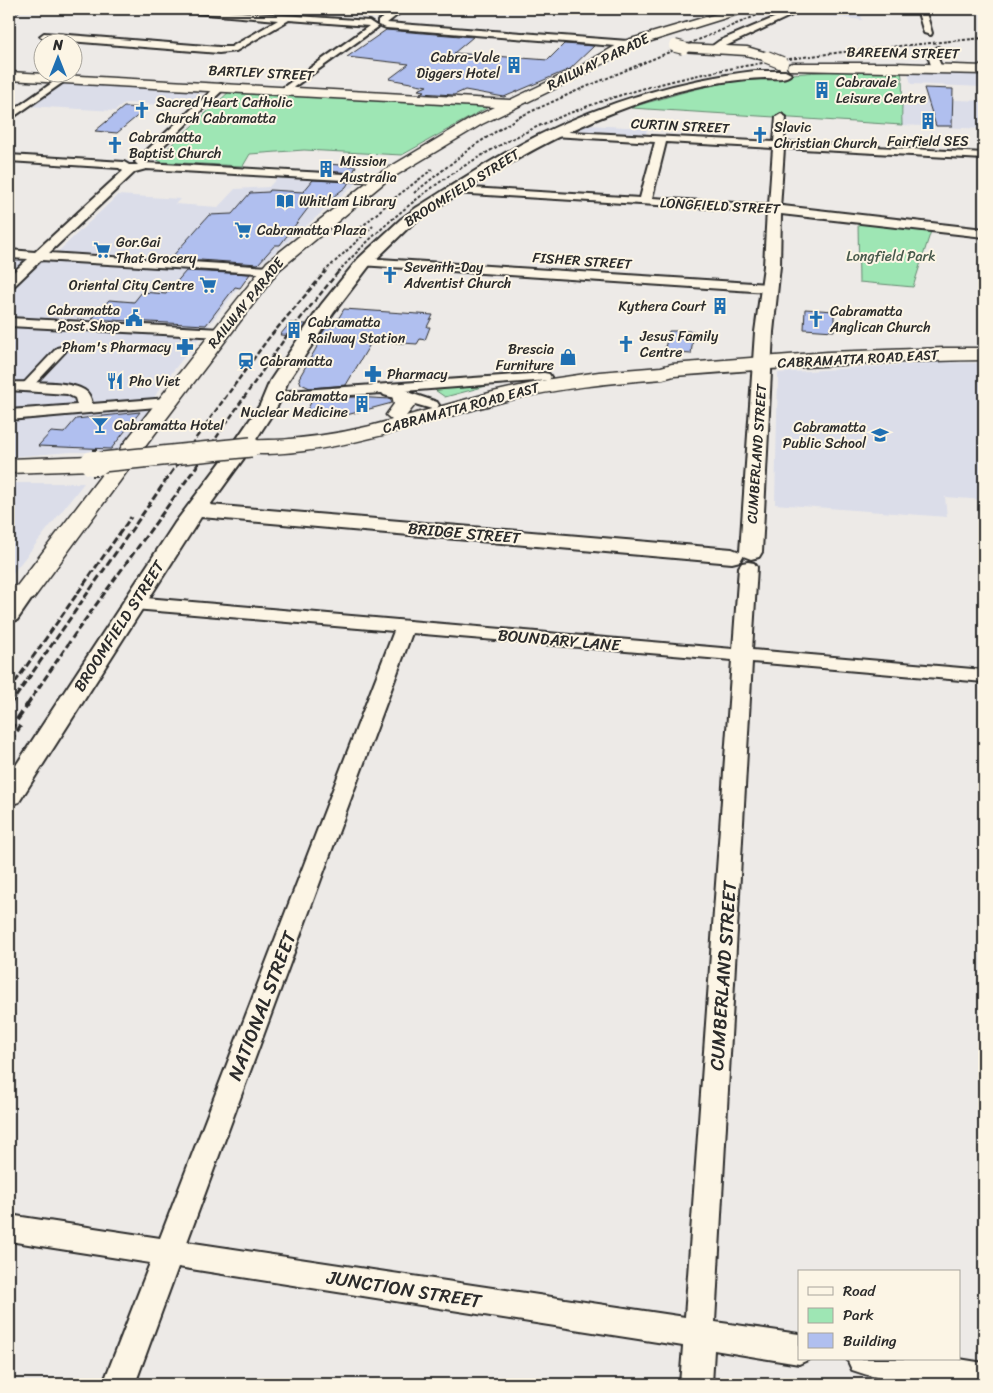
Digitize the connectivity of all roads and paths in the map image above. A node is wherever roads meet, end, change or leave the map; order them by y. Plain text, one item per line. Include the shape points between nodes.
1 (14, 9) edge
2 (171, 9) edge
3 (401, 9) edge
4 (800, 9) edge
5 (920, 9) edge
6 (963, 9) edge
7 (9, 10) edge
8 (741, 10) edge
9 (984, 10) edge
10 (720, 15) junction
11 (287, 18) junction
12 (708, 21) junction
13 (378, 25) junction
14 (697, 29) junction
15 (928, 33) dead end
16 (82, 39) edge
17 (666, 43) junction
18 (628, 44) junction
19 (722, 49) junction
20 (938, 50) dead end
21 (611, 64) junction
22 (781, 65) junction
23 (902, 67) junction
24 (937, 68) junction
25 (583, 70) junction
26 (984, 70) edge
27 (9, 76) edge
28 (32, 77) edge
29 (82, 80) edge
30 (58, 82) edge
31 (221, 87) junction
32 (541, 90) junction
33 (284, 91) junction
34 (512, 104) junction
35 (782, 116) dead end
36 (9, 117) edge
37 (553, 133) junction
38 (661, 140) junction
39 (779, 145) junction
40 (984, 156) edge
41 (9, 158) edge
42 (136, 166) junction
43 (487, 171) junction
44 (380, 179) junction
45 (454, 190) junction
46 (477, 192) junction
47 (645, 202) junction
48 (774, 209) junction
49 (984, 233) edge
50 (9, 254) edge
51 (38, 256) junction
52 (364, 262) junction
53 (269, 271) junction
54 (9, 283) edge
55 (768, 288) junction
56 (9, 322) edge
57 (221, 333) junction
58 (61, 350) dead end
59 (984, 354) edge
60 (763, 364) junction
61 (672, 370) junction
62 (544, 377) junction
63 (9, 386) edge
64 (26, 388) junction
65 (274, 396) junction
66 (400, 398) junction
67 (168, 402) junction
68 (444, 407) junction
69 (85, 409) junction
70 (9, 416) edge
71 (278, 445) junction
72 (243, 448) junction
73 (9, 466) edge
74 (195, 510) junction
75 (744, 558) junction
76 (16, 594) edge
77 (134, 603) junction
78 (9, 615) edge
79 (405, 628) junction
80 (744, 655) junction
81 (984, 676) edge
82 (9, 796) edge
83 (9, 1228) edge
84 (169, 1252) junction
85 (700, 1334) junction
86 (798, 1349) edge
87 (869, 1360) edge
88 (984, 1378) edge
89 (120, 1384) edge
90 (696, 1384) edge

1 - 7 main road
2 - 11 street
3 - 13 street
4 - 19 street
5 - 15 street
6 - 9 street
8 - 10 main road, RAILWAY PARADE
8 - 12 main road, BAREENA STREET
8 - 14 main road
10 - 12 main road, BAREENA STREET
10 - 17 main road, RAILWAY PARADE
11 - 13 street
11 - 16 street via 233,49
12 - 14 main road, BAREENA STREET
12 - 17 main road, BAREENA STREET
13 - 18 street
13 - 33 street
14 - 17 main road, BAREENA STREET
17 - 18 main road, RAILWAY PARADE
17 - 19 main road, BAREENA STREET
17 - 19 main road, BAREENA STREET
17 - 21 main road, BAREENA STREET
18 - 25 main road, RAILWAY PARADE
19 - 22 main road, BAREENA STREET
20 - 24 street via 931,53
21 - 25 main road, BAREENA STREET
21 - 32 main road, RAILWAY PARADE
22 - 23 main road
22 - 23 main road, BAREENA STREET
22 - 37 street, BROOMFIELD STREET via 753,75 714,80 623,105
23 - 24 main road, BAREENA STREET
24 - 26 main road, BAREENA STREET
25 - 32 main road, RAILWAY PARADE
27 - 28 main road, BARTLEY STREET
29 - 31 main road, BARTLEY STREET
30 - 36 street
31 - 33 main road, BARTLEY STREET
31 - 42 street
32 - 34 main road, RAILWAY PARADE
33 - 34 main road, BARTLEY STREET
34 - 44 main road, RAILWAY PARADE via 430,147
35 - 39 street, CUMBERLAND STREET
37 - 38 street, CURTIN STREET
37 - 43 street, BROOMFIELD STREET
38 - 39 street, CURTIN STREET
38 - 47 street
39 - 40 street, CURTIN STREET
39 - 48 street, CUMBERLAND STREET
41 - 42 street
42 - 44 street
42 - 51 street
43 - 45 street, BROOMFIELD STREET
43 - 46 street via 478,184
44 - 53 main road, RAILWAY PARADE
45 - 46 street, LONGFIELD STREET
45 - 52 street, BROOMFIELD STREET via 413,216
46 - 47 street, LONGFIELD STREET
47 - 48 street, LONGFIELD STREET
48 - 49 street, LONGFIELD STREET
48 - 55 street, CUMBERLAND STREET
50 - 51 street
51 - 53 street
51 - 54 street
52 - 55 street, FISHER STREET
52 - 65 street, BROOMFIELD STREET via 327,309 279,381
53 - 57 main road, RAILWAY PARADE
55 - 60 street, CUMBERLAND STREET
56 - 57 street
57 - 67 main road, RAILWAY PARADE
58 - 64 street
59 - 60 main road, CABRAMATTA ROAD EAST via 920,354
60 - 61 main road, CABRAMATTA ROAD EAST
60 - 75 street, CUMBERLAND STREET
61 - 62 main road, CABRAMATTA ROAD EAST via 660,368
61 - 68 main road, CABRAMATTA ROAD EAST via 535,388
62 - 66 street, CABRAMATTA ROAD EAST
62 - 68 main road, CABRAMATTA ROAD EAST
63 - 64 street
64 - 69 street via 79,393
65 - 66 street, CABRAMATTA ROAD EAST via 362,390
65 - 72 street, BROOMFIELD STREET
66 - 68 main road, CABRAMATTA ROAD EAST
66 - 68 street, CABRAMATTA ROAD EAST via 423,389
66 - 71 main road, CABRAMATTA ROAD EAST via 333,432
67 - 69 street
67 - 76 main road, RAILWAY PARADE
68 - 71 main road, CABRAMATTA ROAD EAST via 356,436
69 - 70 street
71 - 72 main road, CABRAMATTA ROAD EAST
72 - 73 main road, CABRAMATTA ROAD EAST, bridge via 92,463
72 - 74 street, BROOMFIELD STREET
74 - 75 street, BRIDGE STREET
74 - 77 street, BROOMFIELD STREET
75 - 80 street, CUMBERLAND STREET
76 - 78 street, RAILWAY PARADE
77 - 79 street, BOUNDARY LANE
77 - 82 street, BROOMFIELD STREET
79 - 80 street, BOUNDARY LANE
79 - 84 street, NATIONAL STREET
80 - 81 street, BOUNDARY LANE
80 - 85 street, CUMBERLAND STREET
83 - 84 street, JUNCTION STREET
84 - 85 street, JUNCTION STREET
84 - 89 street, NATIONAL STREET
85 - 86 street, JUNCTION STREET
85 - 90 street, CUMBERLAND STREET
87 - 88 street

